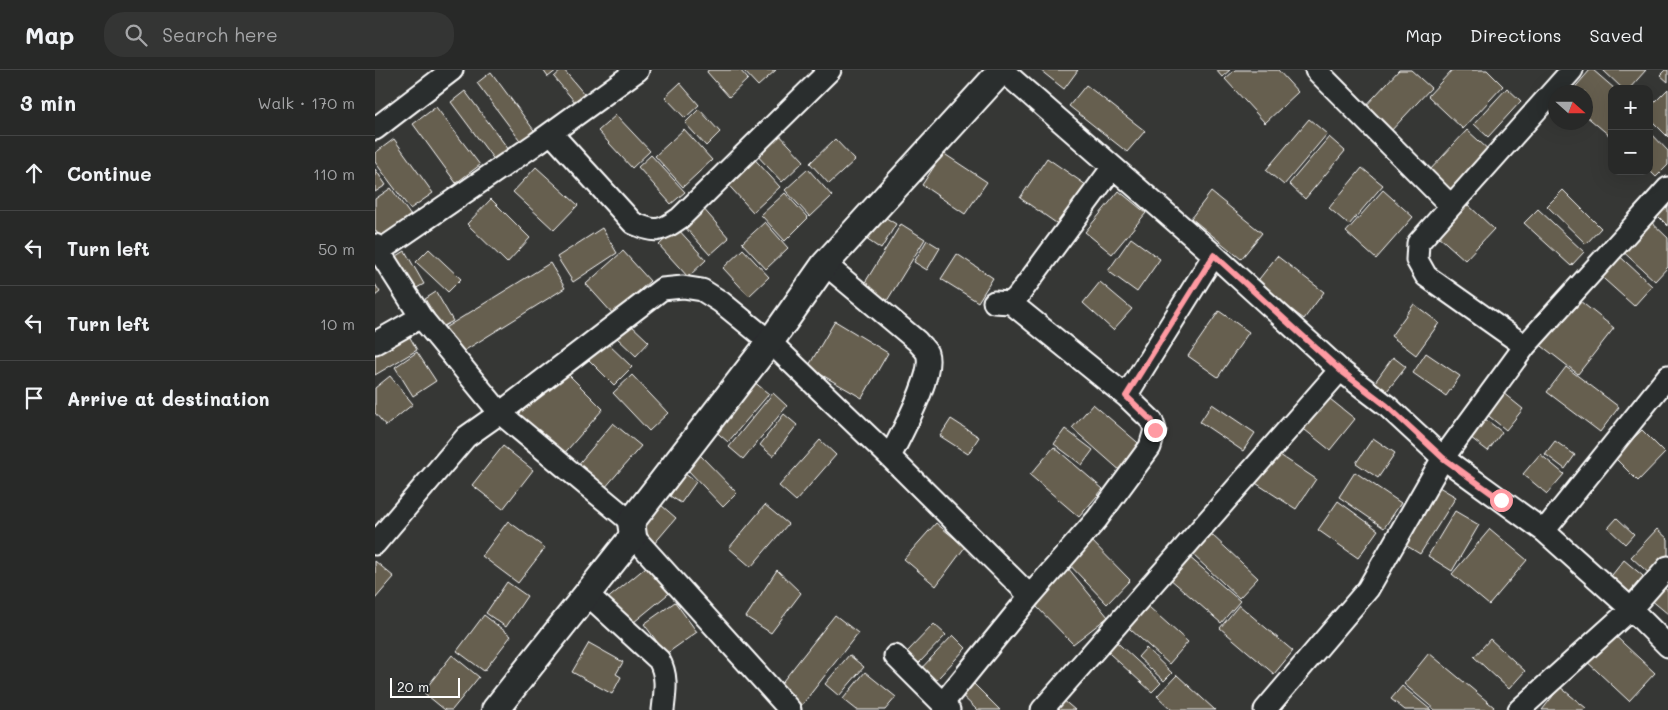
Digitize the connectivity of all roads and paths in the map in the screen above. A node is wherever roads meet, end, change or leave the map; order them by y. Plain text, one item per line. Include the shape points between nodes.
1 (452, 70) edge
2 (639, 70) edge
3 (830, 70) edge
4 (1002, 70) edge
5 (1316, 70) edge
6 (1572, 70) edge
7 (375, 129) edge
8 (551, 133) junction
9 (1113, 167) junction
10 (1668, 188) edge
11 (1451, 206) junction
12 (377, 250) edge
13 (1214, 255) junction
14 (825, 264) junction
15 (421, 318) junction
16 (770, 342) junction
17 (375, 343) edge
18 (1525, 346) junction
19 (1340, 370) junction
20 (1668, 376) edge
21 (1126, 396) junction
22 (500, 413) junction
23 (890, 456) junction
24 (1443, 458) junction
25 (632, 529) junction
26 (1544, 531) junction
27 (375, 544) edge
28 (1668, 567) edge
29 (587, 594) junction
30 (1030, 596) junction
31 (1631, 609) junction
32 (1668, 646) edge
33 (895, 656) dead end
34 (945, 707) edge
35 (495, 710) edge
36 (663, 710) edge
37 (790, 710) edge
38 (1042, 710) edge
39 (1265, 710) edge
40 (1519, 710) edge

1 - 7 street
2 - 8 street
3 - 8 street via 680,218 664,229 648,230 633,223
4 - 9 street
4 - 14 street
5 - 11 street
6 - 11 street
8 - 12 street
9 - 13 street
9 - 21 street via 1018,296 1002,303
10 - 18 street
11 - 18 street via 1418,243 1417,260 1426,276
12 - 15 street
13 - 19 street
13 - 21 street
14 - 16 street
14 - 23 street via 927,352 925,382
15 - 17 street
15 - 22 street
16 - 22 street via 702,290 683,287 662,289
16 - 23 street
16 - 25 street
18 - 24 street
19 - 24 street via 1387,406
19 - 38 street
20 - 26 street
21 - 30 street via 1152,421 1155,430 1150,447 1097,519
22 - 25 street
22 - 27 street via 466,437
23 - 30 street
24 - 26 street
24 - 39 street via 1368,589
25 - 29 street
25 - 37 street
26 - 31 street
28 - 31 street
29 - 35 street
29 - 36 street via 659,660 665,680
30 - 34 street
31 - 32 street
31 - 40 street
33 - 34 street

